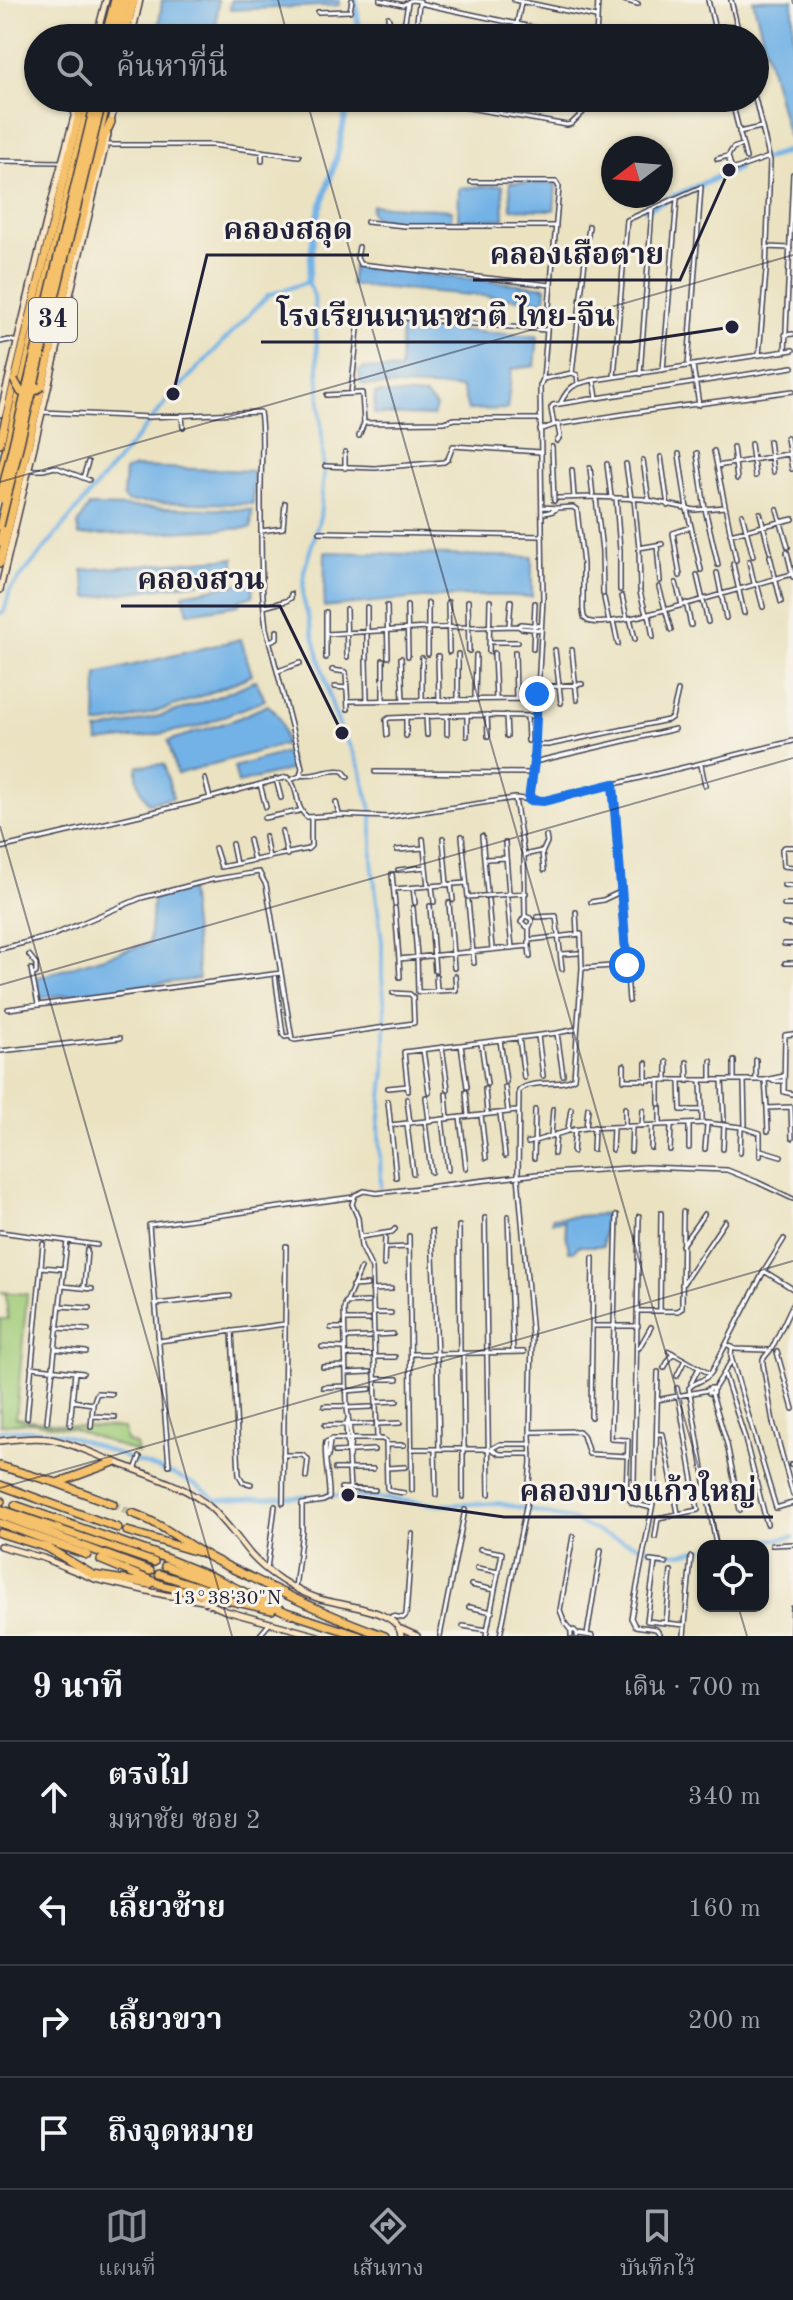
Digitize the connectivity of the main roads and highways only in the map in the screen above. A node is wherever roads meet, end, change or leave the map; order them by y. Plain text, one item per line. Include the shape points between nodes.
1 (106, 0) edge
2 (118, 0) edge
3 (127, 0) edge
4 (134, 0) edge
5 (140, 0) edge
6 (100, 24) edge
7 (112, 24) edge
8 (121, 24) edge
9 (128, 24) edge
10 (134, 24) edge
11 (77, 112) edge
12 (78, 112) edge
13 (87, 112) edge
14 (93, 112) edge
15 (104, 112) edge
16 (104, 112) edge
17 (106, 112) edge
18 (113, 112) edge
19 (111, 122) joint
20 (104, 143) junction
21 (14, 380) junction
22 (42, 386) junction
23 (0, 414) edge
24 (0, 443) edge
25 (0, 476) edge
26 (0, 499) edge
27 (0, 526) edge
28 (0, 542) edge
29 (0, 563) edge
30 (0, 590) edge
31 (0, 1441) edge
32 (114, 1462) junction
33 (0, 1466) edge
34 (57, 1483) junction
35 (0, 1485) edge
36 (113, 1504) tunnel mouth
37 (15, 1505) dead end
38 (0, 1509) edge
39 (132, 1513) tunnel mouth
40 (0, 1515) edge
41 (0, 1523) edge
42 (118, 1528) dead end
43 (127, 1531) dead end
44 (0, 1533) edge
45 (0, 1546) edge
46 (202, 1553) junction
47 (87, 1555) dead end
48 (101, 1560) dead end
49 (154, 1562) dead end
50 (165, 1566) dead end
51 (150, 1571) dead end
52 (159, 1574) dead end
53 (164, 1586) junction
54 (248, 1595) junction
55 (227, 1600) junction
56 (290, 1614) junction
57 (401, 1633) edge
58 (318, 1636) edge
59 (360, 1636) edge
60 (385, 1636) edge
61 (417, 1636) edge

1 - 6 main road
2 - 7 highway
3 - 8 highway
4 - 9 highway
5 - 10 main road
11 - 23 main road, 34
12 - 21 highway
13 - 25 highway, 34
14 - 26 highway, bridge
15 - 27 highway, bridge
16 - 28 highway, 34
17 - 20 highway
18 - 19 main road
19 - 20 highway
20 - 22 highway
20 - 30 main road, 34
21 - 22 highway, bridge via 21,392 30,394
21 - 24 highway
22 - 29 highway
31 - 32 main road via 61,1442
32 - 34 highway
32 - 57 main road via 204,1502 254,1557 295,1588 390,1619
33 - 34 highway
34 - 36 highway
35 - 42 highway
37 - 54 highway via 188,1566
38 - 49 highway
39 - 46 highway
40 - 51 highway
41 - 47 highway
43 - 46 highway
44 - 53 highway via 48,1548 93,1575
45 - 58 main road via 95,1579 203,1601
46 - 60 highway
48 - 53 highway
50 - 54 highway
52 - 55 highway
53 - 55 highway
54 - 56 highway
55 - 56 highway
56 - 59 highway
57 - 61 main road

